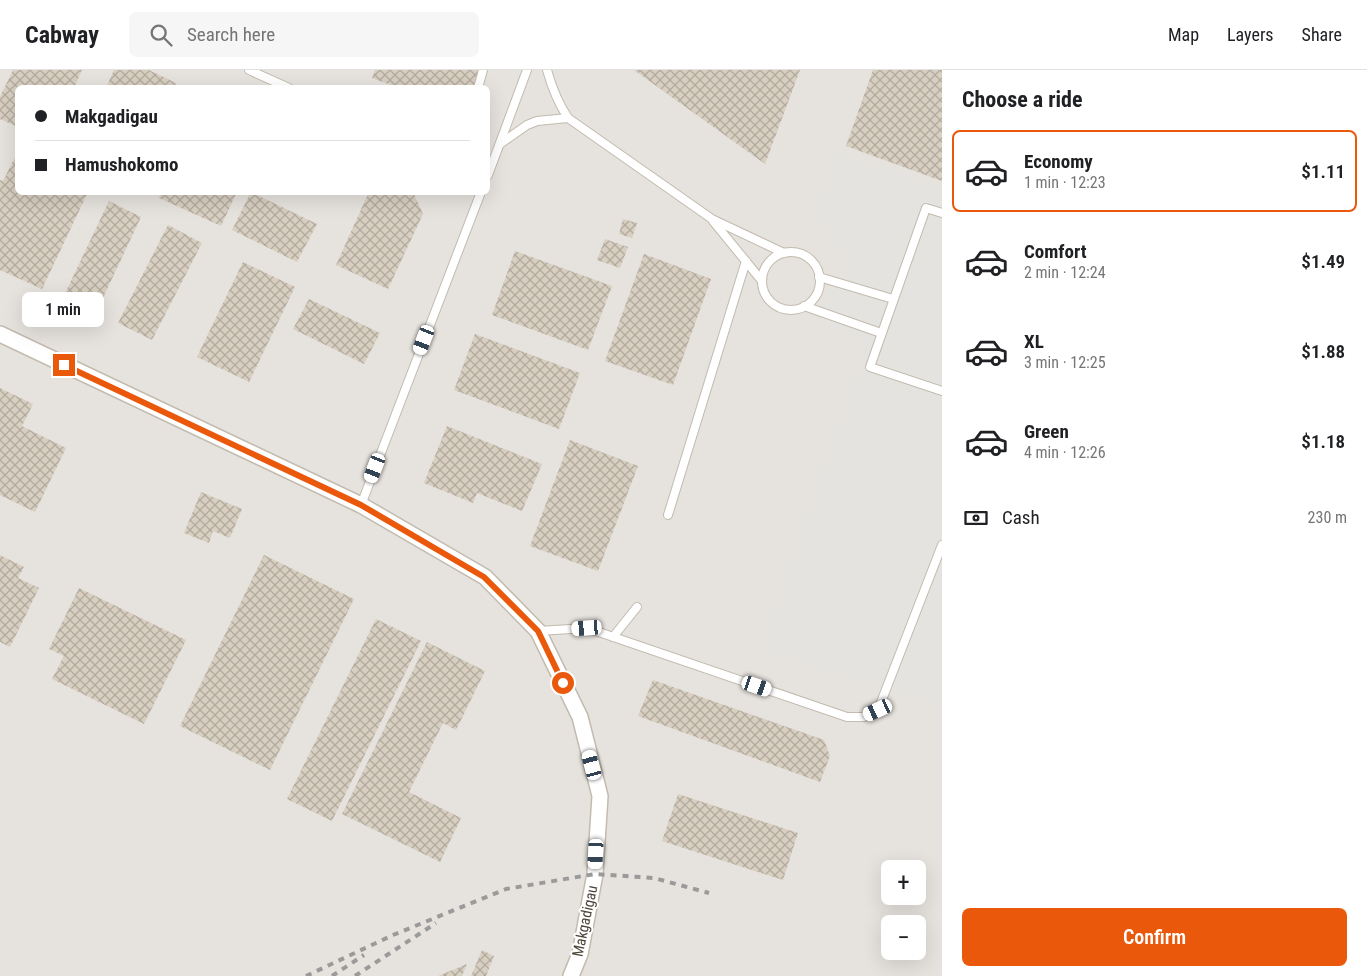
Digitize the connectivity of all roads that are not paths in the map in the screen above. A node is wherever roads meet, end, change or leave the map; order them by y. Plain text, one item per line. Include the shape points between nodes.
1 (249, 70) edge
2 (483, 70) edge
3 (527, 70) edge
4 (547, 70) edge
5 (282, 85) edge
6 (479, 85) edge
7 (568, 118) junction
8 (499, 145) junction
9 (490, 169) edge
10 (480, 195) edge
11 (942, 214) edge
12 (712, 219) junction
13 (784, 253) junction
14 (746, 261) junction
15 (819, 277) junction
16 (762, 281) junction
17 (893, 299) junction
18 (804, 306) junction
19 (882, 333) junction
20 (0, 334) edge
21 (942, 391) edge
22 (361, 505) junction
23 (668, 515) dead end
24 (942, 545) edge
25 (637, 607) dead end
26 (538, 631) junction
27 (612, 637) junction
28 (571, 976) edge

1 - 5 lane
2 - 6 lane
3 - 8 lane
4 - 7 lane
7 - 8 lane via 537,121
7 - 12 lane
8 - 9 lane
10 - 22 lane
11 - 17 lane via 926,208
12 - 13 lane
12 - 14 lane
13 - 15 lane via 802,254 811,260
13 - 16 lane via 768,263
14 - 16 lane
14 - 23 lane
15 - 17 lane
15 - 18 lane via 816,295
16 - 18 lane via 768,298 775,304 792,309
17 - 19 lane
18 - 19 lane
19 - 21 lane via 870,367
20 - 22 street, Makgadigau
22 - 26 street, Makgadigau via 484,577
24 - 27 lane via 878,710 864,717 847,717
25 - 27 lane
26 - 27 lane via 587,628
26 - 28 street, Makgadigau via 580,717 600,796 595,874 580,954

